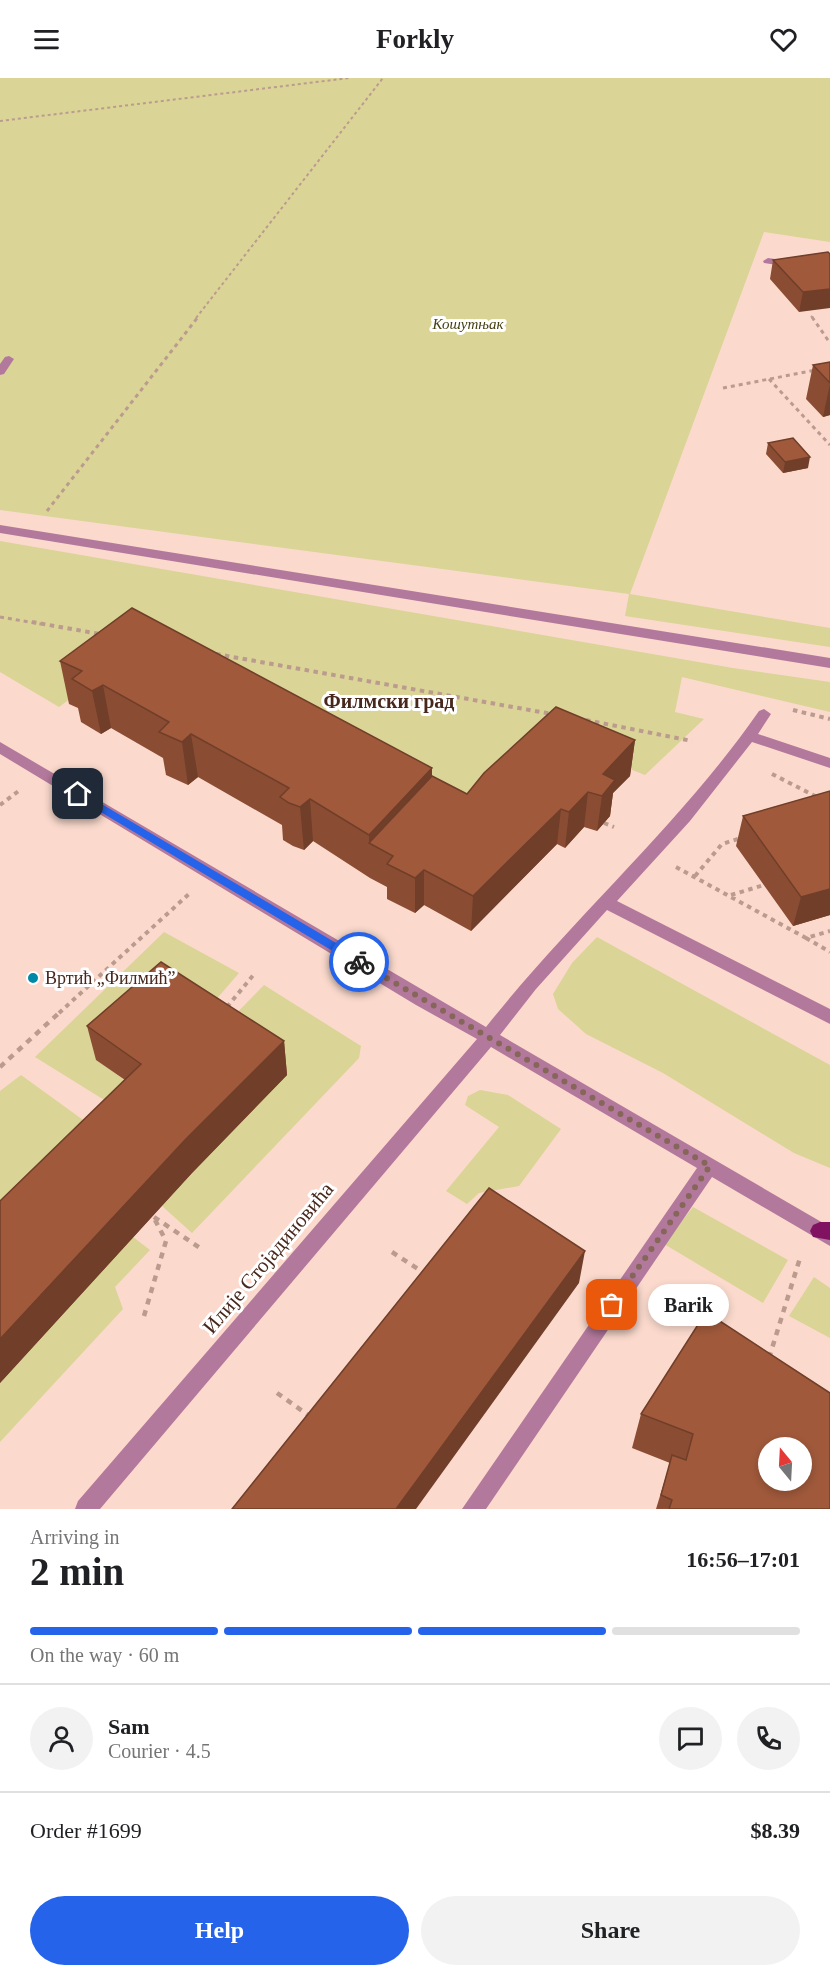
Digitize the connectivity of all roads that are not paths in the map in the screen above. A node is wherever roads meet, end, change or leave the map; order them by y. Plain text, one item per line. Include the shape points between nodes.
1 (768, 261) dead end
2 (830, 270) edge
3 (9, 359) dead end
4 (0, 372) edge
5 (0, 529) edge
6 (830, 663) edge
7 (764, 714) road end
8 (749, 736) junction
9 (0, 747) edge
10 (830, 763) edge
11 (607, 903) junction
12 (830, 1017) edge
13 (488, 1038) junction
14 (710, 1166) junction
15 (827, 1233) edge
16 (86, 1509) edge
17 (473, 1509) edge

1 - 2 street
3 - 4 street
5 - 6 street
7 - 8 street, Илије Стојадиновића
8 - 10 street
8 - 11 street, Илије Стојадиновића via 736,756
9 - 13 street
11 - 12 street
11 - 13 street, Илије Стојадиновића via 536,977
13 - 14 street
13 - 16 street, Илије Стојадиновића
14 - 15 street
14 - 17 street

